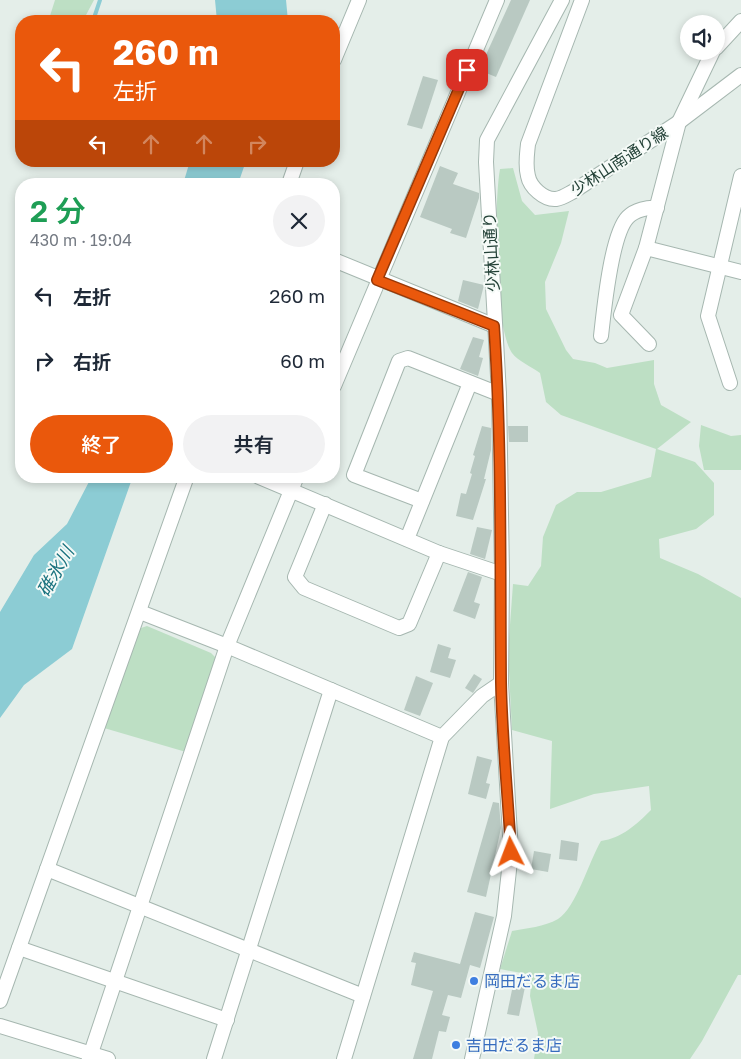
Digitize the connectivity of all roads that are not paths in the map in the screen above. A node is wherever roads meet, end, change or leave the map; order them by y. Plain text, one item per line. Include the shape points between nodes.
1 (359, 0) edge
2 (497, 0) edge
3 (562, 0) edge
4 (582, 0) edge
5 (741, 21) edge
6 (725, 38) edge
7 (340, 46) edge
8 (709, 60) edge
9 (741, 75) edge
10 (679, 122) junction
11 (741, 176) edge
12 (656, 208) junction
13 (646, 248) junction
14 (340, 263) edge
15 (721, 267) junction
16 (741, 272) edge
17 (377, 280) junction
18 (494, 326) junction
19 (601, 336) dead end
20 (649, 344) dead end
21 (340, 371) edge
22 (470, 383) junction
23 (730, 383) dead end
24 (499, 394) junction
25 (185, 483) edge
26 (273, 483) edge
27 (294, 483) edge
28 (291, 491) junction
29 (422, 501) junction
30 (325, 504) junction
31 (407, 539) junction
32 (439, 553) junction
33 (502, 574) junction
34 (140, 612) junction
35 (227, 646) junction
36 (501, 683) junction
37 (331, 690) junction
38 (442, 737) junction
39 (47, 869) junction
40 (140, 906) junction
41 (19, 948) junction
42 (250, 950) junction
43 (114, 980) junction
44 (362, 996) junction
45 (0, 1001) edge
46 (227, 1020) junction
47 (0, 1026) edge
48 (90, 1056) edge
49 (108, 1059) edge
50 (214, 1059) edge
51 (344, 1059) edge
52 (472, 1059) edge

1 - 7 street
2 - 17 street
3 - 18 street, 少林山通り via 488,140 486,162
4 - 10 street, 少林山南通り線 via 528,144 526,164 533,187 546,197 562,198
5 - 6 street
8 - 10 street
9 - 10 street, 少林山南通り線
10 - 12 street
11 - 15 street
12 - 13 street
12 - 19 street via 648,207 629,215 622,225 610,269
13 - 15 street
13 - 20 street via 622,315
14 - 17 street
15 - 16 street
15 - 23 street via 708,316
17 - 18 street
17 - 21 street
18 - 24 street, 少林山通り
22 - 24 street
22 - 29 street
22 - 29 street via 408,358 399,361 354,475
24 - 33 street, 少林山通り
25 - 34 street
26 - 28 street
27 - 28 street
28 - 30 street
28 - 35 street
29 - 31 street
30 - 31 street
30 - 32 street via 296,577 304,588 399,628 409,624
31 - 32 street
32 - 33 street
33 - 36 street, 少林山通り
34 - 35 street
34 - 39 street
35 - 37 street
35 - 40 street
36 - 38 street via 482,696
36 - 52 street, 少林山通り via 511,852 504,916
37 - 38 street
37 - 42 street
38 - 44 street
39 - 40 street
39 - 41 street
40 - 42 street
40 - 43 street
41 - 43 street
41 - 45 street
42 - 44 street
42 - 46 street
43 - 46 street
43 - 48 street
44 - 51 street
46 - 50 street
47 - 48 street
48 - 49 street

